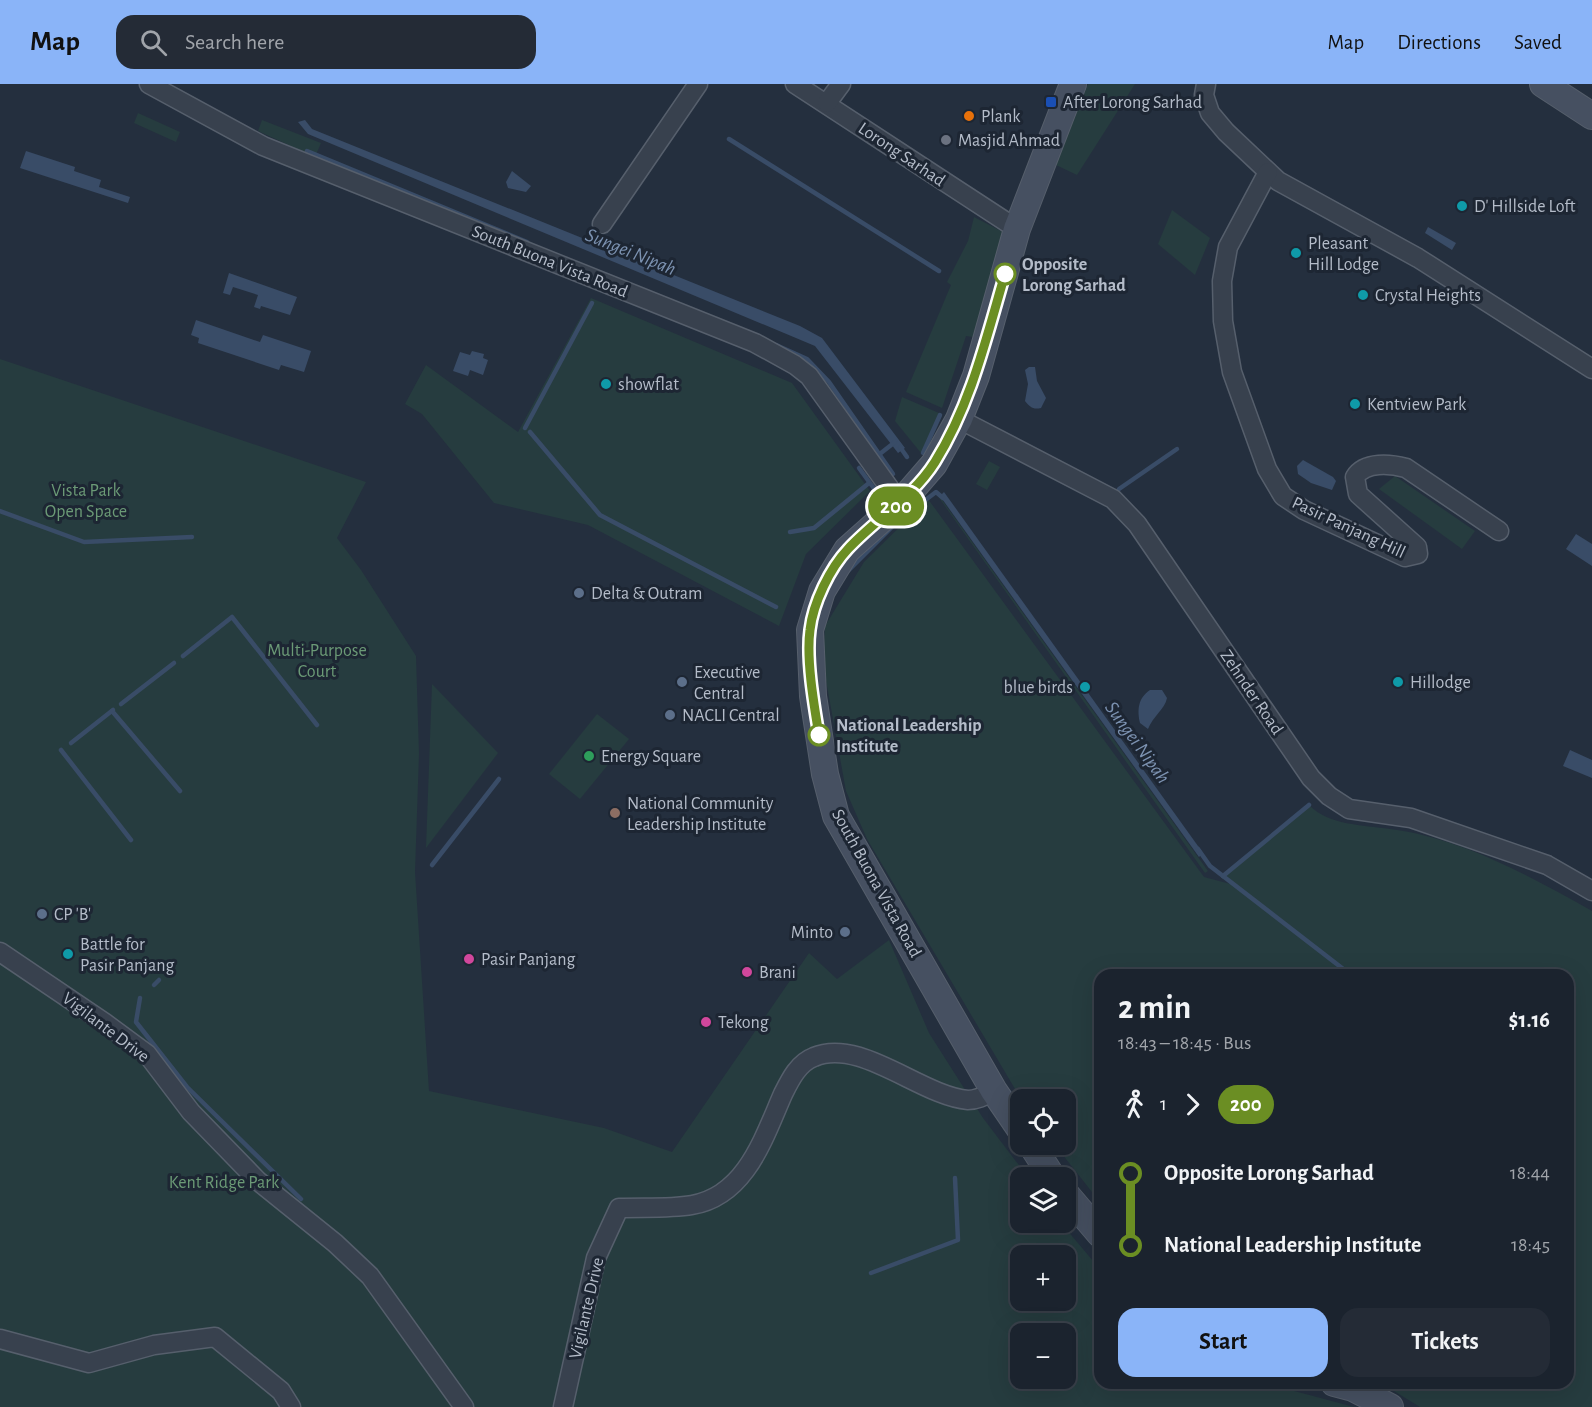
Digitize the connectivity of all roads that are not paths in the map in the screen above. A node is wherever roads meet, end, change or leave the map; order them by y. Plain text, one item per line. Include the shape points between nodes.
1 (149, 84) edge
2 (698, 84) edge
3 (795, 84) edge
4 (841, 84) edge
5 (1073, 84) edge
6 (1206, 84) edge
7 (1543, 84) edge
8 (826, 103) junction
9 (1592, 116) edge
10 (1268, 172) junction
11 (602, 224) dead end
12 (1013, 227) junction
13 (1592, 369) edge
14 (959, 419) junction
15 (902, 501) junction
16 (1499, 531) dead end
17 (1592, 891) edge
18 (0, 952) edge
19 (994, 1091) junction
20 (1010, 1114) edge
21 (1076, 1206) edge
22 (1094, 1226) edge
23 (0, 1339) edge
24 (1355, 1389) edge
25 (291, 1407) edge
26 (464, 1407) edge
27 (563, 1407) edge
28 (1390, 1407) edge

1 - 15 street, South Buona Vista Road via 263,146 755,343 795,365 809,376
2 - 11 street
3 - 8 street, Lorong Sarhad
4 - 8 street
5 - 12 street, South Buona Vista Road
6 - 10 street via 1204,95 1210,112
7 - 9 street
8 - 12 street, Lorong Sarhad
10 - 13 street via 1305,198 1418,258
10 - 16 street, Pasir Panjang Hill via 1223,262 1222,321 1232,372 1267,469 1283,496 1304,510 1405,557 1417,556 1417,547 1358,494 1355,485 1355,477 1364,468 1392,464 1406,468
12 - 14 street, South Buona Vista Road via 976,376
14 - 15 street, South Buona Vista Road via 934,464
14 - 17 street, Zehnder Road via 1113,500 1137,524 1311,778 1329,796 1349,809 1411,818 1547,865
15 - 19 street, South Buona Vista Road via 847,550 822,591 810,630 813,696 823,763 836,816
18 - 26 street, Vigilante Drive via 147,1054 191,1112 258,1181 370,1276
19 - 20 street, South Buona Vista Road
19 - 27 street, Vigilante Drive via 969,1100 845,1053 813,1057 798,1068 787,1084 756,1155 740,1177 722,1192 693,1205 619,1208 596,1257
21 - 22 street
23 - 25 street via 89,1362 154,1345 215,1337 281,1391
24 - 28 street

